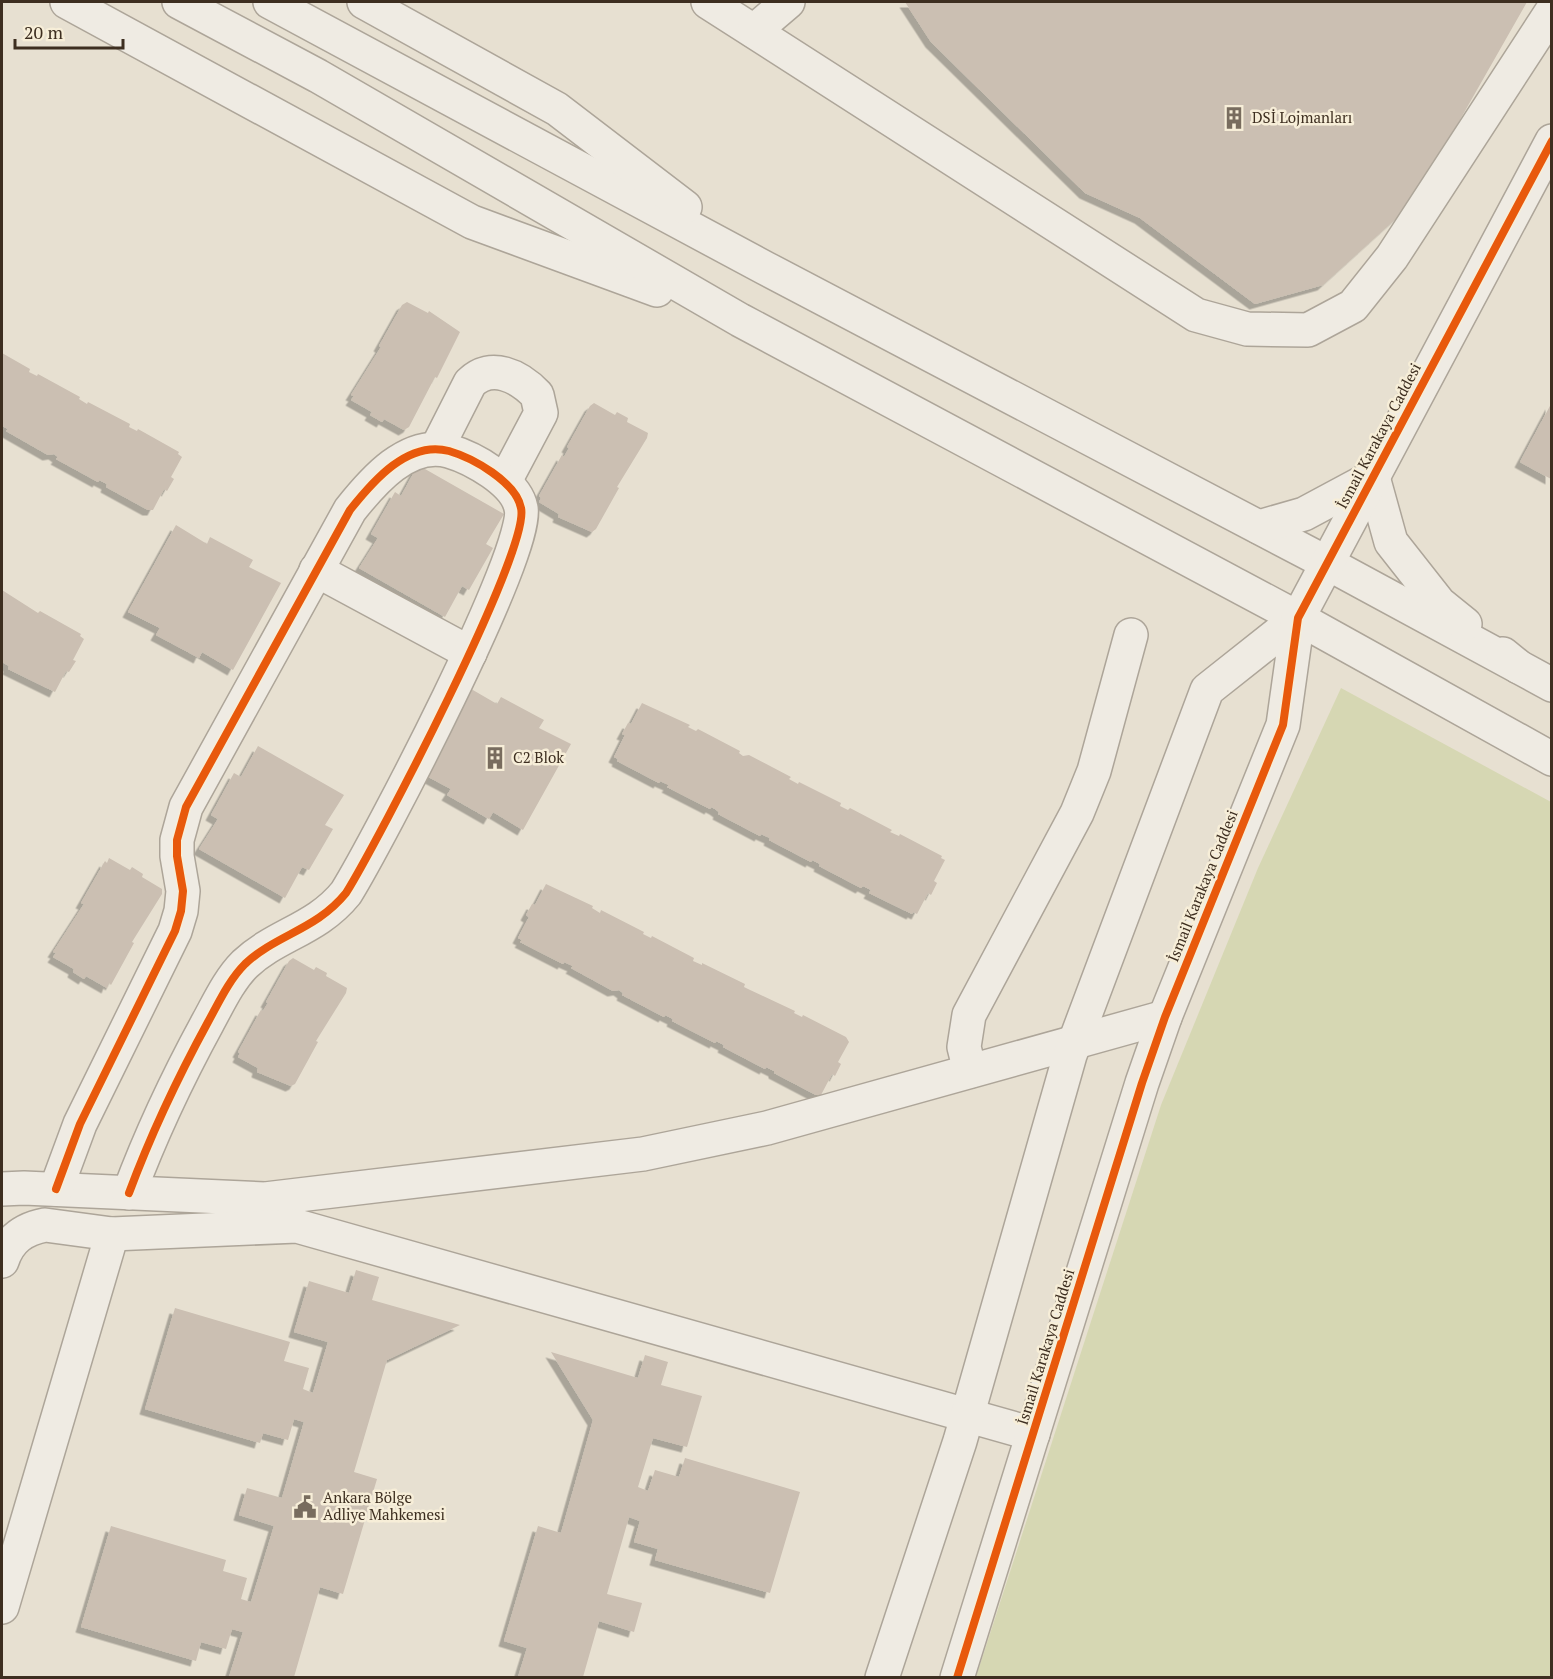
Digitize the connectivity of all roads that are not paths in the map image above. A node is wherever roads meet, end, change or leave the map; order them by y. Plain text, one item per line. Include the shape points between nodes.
1 (67, 2) edge
2 (179, 2) edge
3 (270, 2) edge
4 (364, 2) edge
5 (708, 2) edge
6 (788, 2) edge
7 (1551, 11) edge
8 (754, 31) junction
9 (1551, 141) edge
10 (765, 268) junction
11 (740, 320) junction
12 (437, 448) junction
13 (1373, 477) junction
14 (505, 481) junction
15 (1259, 527) junction
16 (1327, 563) junction
17 (316, 570) junction
18 (1298, 618) junction
19 (1131, 635) dead end
20 (470, 653) junction
21 (1519, 667) junction
22 (1551, 685) edge
23 (1551, 759) edge
24 (1165, 1017) junction
25 (1075, 1042) junction
26 (970, 1071) junction
27 (2, 1189) edge
28 (56, 1189) junction
29 (129, 1193) junction
30 (112, 1234) junction
31 (2, 1258) edge
32 (967, 1416) junction
33 (1033, 1434) junction
34 (2, 1607) edge
35 (882, 1677) edge
36 (957, 1677) edge

1 - 11 street via 472,222
2 - 11 street via 318,76
3 - 10 street
4 - 10 street via 557,109
5 - 8 street
6 - 8 street
7 - 8 street via 1392,257 1353,306 1308,330 1247,328 1196,315
9 - 13 street, İsmail Karakaya Caddesi
10 - 15 street
11 - 18 street
12 - 14 street via 453,452
12 - 14 street via 470,383 497,372 514,378 537,395 541,413
12 - 17 street via 404,459 364,492
13 - 15 street via 1304,514
13 - 16 street, İsmail Karakaya Caddesi
13 - 21 street via 1391,542 1439,603
14 - 20 street via 518,498 522,521 508,566
15 - 16 street
16 - 18 street, İsmail Karakaya Caddesi
16 - 21 street
17 - 20 street
17 - 28 street via 186,807 177,840 183,891 175,931 80,1124
18 - 23 street
18 - 24 street, İsmail Karakaya Caddesi via 1283,725
18 - 25 street, İsmail Karakaya Caddesi via 1207,690
19 - 26 street via 1094,771 1077,813 969,1015 964,1047
20 - 29 street via 346,893 316,922 258,953 233,978 186,1062
21 - 22 street
24 - 25 street
24 - 33 street, İsmail Karakaya Caddesi
25 - 26 street
25 - 32 street, İsmail Karakaya Caddesi
26 - 29 street via 767,1128 643,1154 265,1199
27 - 28 street
28 - 29 street
30 - 31 street via 35,1227 15,1237
30 - 32 street via 297,1226
30 - 34 street
32 - 33 street
32 - 35 street, İsmail Karakaya Caddesi
33 - 36 street, İsmail Karakaya Caddesi

